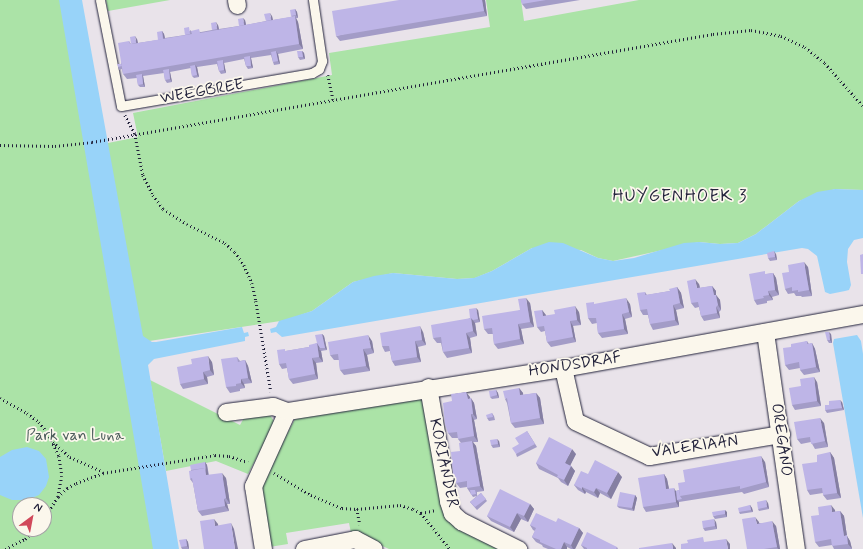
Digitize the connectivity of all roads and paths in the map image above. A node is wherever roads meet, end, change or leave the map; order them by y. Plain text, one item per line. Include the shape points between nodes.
1 (100, 0) edge
2 (313, 0) edge
3 (319, 69) junction
4 (333, 99) junction
5 (120, 106) junction
6 (863, 106) edge
7 (135, 134) junction
8 (0, 145) edge
9 (863, 314) edge
10 (765, 332) junction
11 (563, 368) junction
12 (428, 388) junction
13 (0, 398) edge
14 (280, 409) junction
15 (226, 412) dead end
16 (781, 434) junction
17 (52, 442) junction
18 (261, 467) junction
19 (103, 473) junction
20 (58, 497) junction
21 (52, 506) edge
22 (27, 537) edge
23 (5, 549) edge
24 (263, 549) edge
25 (304, 549) edge
26 (374, 549) edge
27 (450, 549) edge
28 (518, 549) edge
29 (796, 549) edge

1 - 5 lane
2 - 3 lane via 322,61
3 - 4 path via 328,73
3 - 5 lane, WEEGBREE via 312,73
4 - 6 path via 713,34 750,30 781,36 805,47 826,63
4 - 7 path
5 - 7 path
7 - 8 path via 55,146
7 - 14 path via 143,175 163,209 225,243 244,265 256,301
9 - 10 street, HONDSDRAF
10 - 11 street, HONDSDRAF
10 - 16 street, OREGANO
11 - 12 street, HONDSDRAF
11 - 16 street, VALERIAAN via 575,421 649,456
12 - 14 street, HONDSDRAF
12 - 28 street, KORIANDER via 452,513 461,521
13 - 17 path via 33,418 48,433
14 - 15 street, HONDSDRAF
14 - 18 street
16 - 29 street, OREGANO
17 - 19 path via 70,457
17 - 20 path via 59,456 62,476
18 - 19 path via 241,459 215,455
18 - 24 street via 253,486
18 - 27 path via 285,478 311,495 342,508 400,505 413,509 421,514
19 - 20 path via 76,483
20 - 21 path
22 - 23 path
25 - 26 street via 355,539

